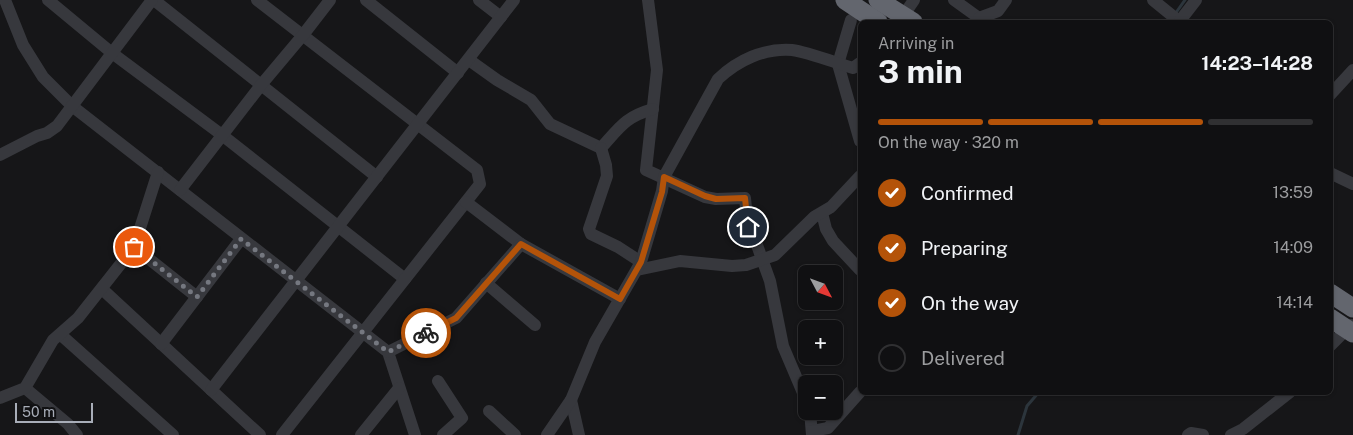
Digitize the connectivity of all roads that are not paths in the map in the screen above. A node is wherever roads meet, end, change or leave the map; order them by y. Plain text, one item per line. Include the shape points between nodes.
1 (5, 0) edge
2 (48, 0) edge
3 (153, 0) edge
4 (257, 0) edge
5 (330, 0) edge
6 (366, 0) edge
7 (479, 0) edge
8 (514, 0) edge
9 (648, 0) edge
10 (845, 0) edge
11 (878, 0) edge
12 (914, 0) edge
13 (1006, 0) edge
14 (1153, 0) edge
15 (1196, 0) edge
16 (958, 1) edge
17 (501, 17) junction
18 (908, 19) edge
19 (850, 20) dead end
20 (875, 20) edge
21 (980, 20) edge
22 (1178, 20) edge
23 (1181, 20) edge
24 (303, 35) junction
25 (112, 53) junction
26 (469, 60) junction
27 (838, 64) junction
28 (858, 64) edge
29 (1353, 70) edge
30 (458, 74) junction
31 (261, 85) junction
32 (1333, 92) edge
33 (72, 106) junction
34 (653, 109) junction
35 (418, 123) junction
36 (858, 134) edge
37 (222, 135) junction
38 (601, 148) junction
39 (0, 155) edge
40 (158, 172) junction
41 (1333, 174) edge
42 (377, 177) junction
43 (664, 177) junction
44 (858, 178) edge
45 (1353, 184) edge
46 (180, 190) junction
47 (466, 202) junction
48 (822, 212) junction
49 (338, 227) junction
50 (241, 239) junction
51 (521, 244) junction
52 (134, 247) junction
53 (762, 260) junction
54 (639, 266) junction
55 (858, 268) edge
56 (405, 279) junction
57 (296, 282) junction
58 (486, 283) junction
59 (102, 289) junction
60 (1333, 295) edge
61 (197, 297) junction
62 (620, 299) junction
63 (1353, 308) edge
64 (1333, 319) edge
65 (535, 324) dead end
66 (1351, 328) edge
67 (364, 332) junction
68 (61, 335) junction
69 (1333, 343) edge
70 (161, 344) junction
71 (388, 352) junction
72 (438, 380) dead end
73 (798, 381) edge
74 (25, 388) junction
75 (399, 388) junction
76 (211, 390) junction
77 (858, 395) edge
78 (1286, 395) edge
79 (0, 398) edge
80 (571, 400) junction
81 (489, 411) dead end
82 (811, 420) edge
83 (833, 429) edge
84 (812, 433) edge
85 (256, 434) edge
86 (77, 435) edge
87 (173, 435) edge
88 (282, 435) edge
89 (362, 435) edge
90 (415, 435) edge
91 (443, 435) edge
92 (514, 435) edge
93 (547, 435) edge
94 (579, 435) edge
95 (1188, 435) edge
96 (1203, 435) edge
97 (1231, 435) edge

1 - 33 street via 23,45 38,69
2 - 25 street
3 - 25 street
3 - 31 street
4 - 24 street
5 - 24 street
6 - 30 street
7 - 17 street
8 - 17 street
9 - 34 street via 657,70
10 - 20 highway
11 - 18 highway
12 - 18 street
13 - 21 street via 998,11
14 - 22 street
15 - 23 street
16 - 21 street
17 - 26 street
19 - 27 street
24 - 31 street
24 - 35 street
25 - 33 street
25 - 37 street
26 - 30 street
26 - 38 street via 531,100 550,124
27 - 28 street via 853,68
27 - 36 street
27 - 43 street via 794,50 759,54 730,68 718,80
29 - 32 street
30 - 35 street
31 - 37 street
31 - 42 street
33 - 39 street via 57,126 47,133
33 - 40 street
34 - 38 street via 626,121
34 - 43 street via 646,170
35 - 42 street
35 - 47 street via 477,170 480,184
37 - 46 street
37 - 49 street
38 - 54 street via 607,176 589,229 591,234 618,247
40 - 46 street
40 - 52 street
41 - 45 street
42 - 49 street
43 - 53 street via 716,199 745,198 748,227
43 - 54 street
44 - 48 street via 831,207
46 - 50 street
47 - 51 street
47 - 56 street
48 - 53 street via 775,255
48 - 55 street via 829,235
49 - 56 street
49 - 57 street
50 - 57 street
50 - 61 street
51 - 58 street
51 - 62 street
52 - 59 street
52 - 61 street
53 - 54 street via 732,266 680,261
53 - 73 street via 770,281 783,346
54 - 62 street
56 - 67 street
57 - 67 street
57 - 76 street
58 - 65 street
58 - 71 street via 456,318
59 - 68 street
59 - 70 street
60 - 63 highway
61 - 70 street
62 - 80 street via 595,342
64 - 66 highway
66 - 69 street
67 - 71 street
67 - 88 street
68 - 74 street via 53,340
68 - 87 street
70 - 76 street
71 - 75 street
72 - 91 street via 462,418
74 - 79 street
74 - 86 street
75 - 89 street
75 - 90 street
76 - 85 street
77 - 83 street
78 - 97 street
80 - 93 street
80 - 94 street
81 - 92 street
82 - 84 street
83 - 84 street
95 - 96 street

